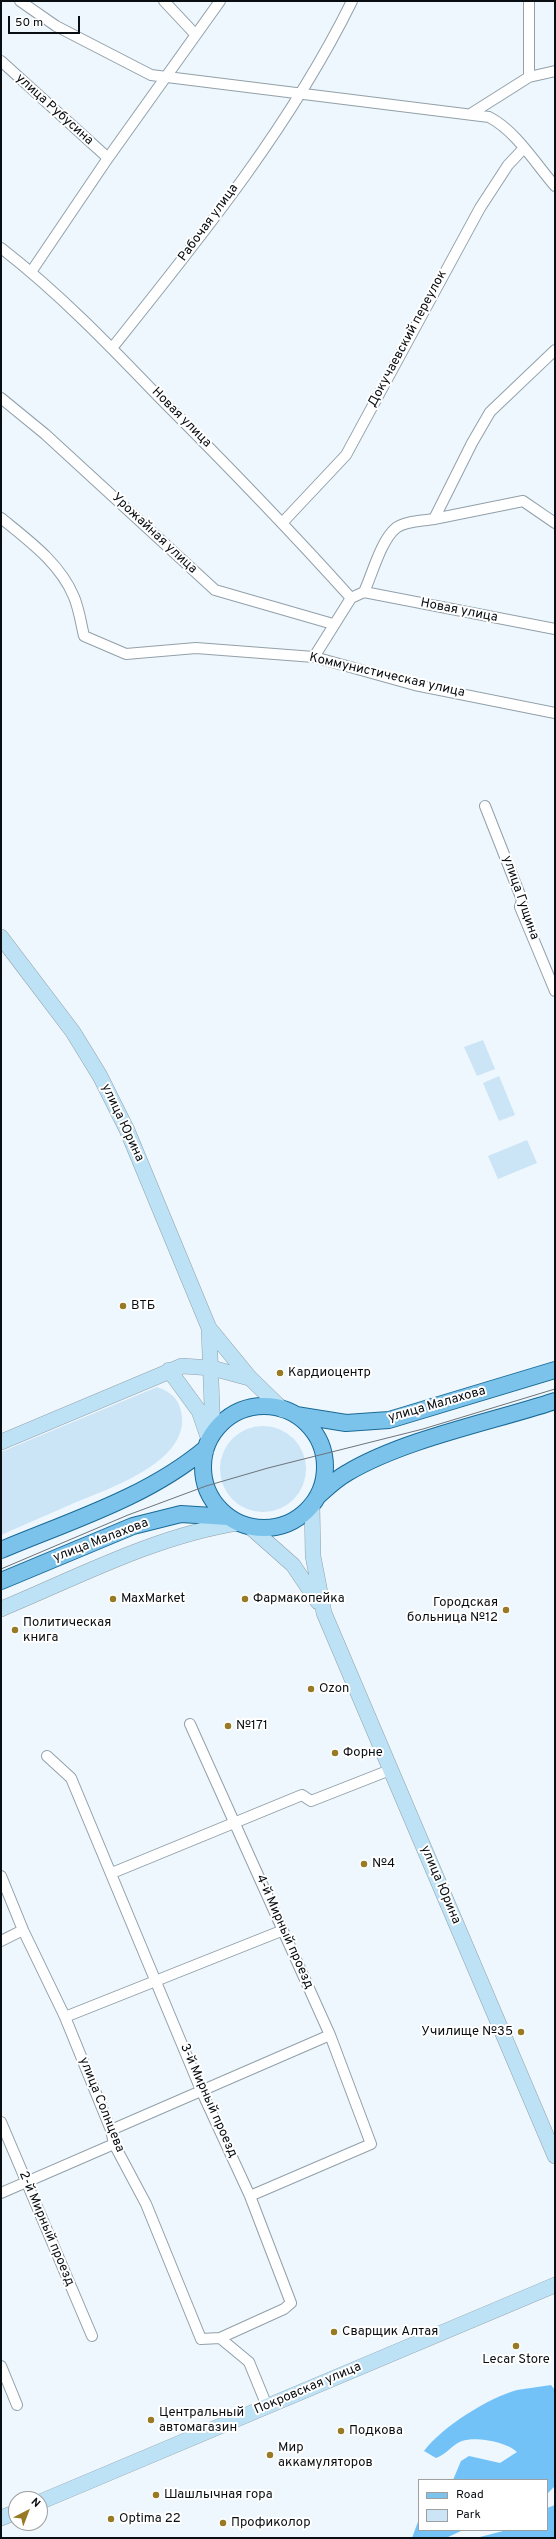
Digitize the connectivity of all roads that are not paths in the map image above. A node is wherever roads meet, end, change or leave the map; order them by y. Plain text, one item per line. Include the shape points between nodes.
1 (20, 1) edge
2 (164, 1) edge
3 (220, 1) edge
4 (352, 1) edge
5 (529, 1) edge
6 (195, 34) junction
7 (1, 62) edge
8 (555, 72) edge
9 (166, 75) junction
10 (529, 77) junction
11 (301, 94) junction
12 (472, 113) junction
13 (524, 148) junction
14 (108, 158) junction
15 (555, 186) edge
16 (1, 248) edge
17 (32, 272) junction
18 (112, 348) junction
19 (555, 350) edge
20 (1, 398) edge
21 (1, 518) edge
22 (434, 520) junction
23 (283, 522) junction
24 (555, 523) edge
25 (364, 592) junction
26 (351, 598) junction
27 (333, 624) junction
28 (555, 629) edge
29 (314, 658) junction
30 (555, 713) edge
31 (485, 806) dead end
32 (1, 937) edge
33 (555, 991) edge
34 (209, 1328) junction
35 (212, 1368) junction
36 (169, 1370) junction
37 (555, 1370) edge
38 (250, 1378) junction
39 (555, 1402) edge
40 (288, 1412) junction
41 (209, 1440) junction
42 (1, 1442) edge
43 (315, 1500) junction
44 (239, 1522) junction
45 (1, 1550) edge
46 (1, 1581) edge
47 (1, 1608) edge
48 (324, 1613) junction
49 (190, 1724) dead end
50 (47, 1756) dead end
51 (390, 1770) junction
52 (235, 1822) junction
53 (112, 1873) junction
54 (1, 1876) edge
55 (23, 1930) junction
56 (281, 1931) junction
57 (1, 1941) edge
58 (156, 1980) junction
59 (65, 2017) junction
60 (330, 2035) junction
61 (202, 2090) junction
62 (1, 2122) edge
63 (111, 2130) junction
64 (114, 2144) junction
65 (555, 2156) edge
66 (26, 2182) junction
67 (1, 2193) edge
68 (250, 2196) junction
69 (555, 2285) edge
70 (92, 2336) dead end
71 (220, 2338) junction
72 (1, 2366) edge
73 (18, 2405) dead end
74 (267, 2406) junction
75 (48, 2499) edge

1 - 9 street via 56,26 151,75
2 - 6 street
3 - 6 street
4 - 11 street, Рабочая улица
5 - 10 street
6 - 9 street
7 - 14 street, улица Рубусина
8 - 10 street
9 - 11 street
9 - 14 street
10 - 12 street
11 - 12 street
11 - 18 street, Рабочая улица via 203,234
12 - 13 street via 489,116 500,123
13 - 15 street
13 - 23 street, Докучаевский переулок via 508,165 480,208 346,455
14 - 17 street
16 - 17 street, Новая улица
17 - 18 street, Новая улица
18 - 23 street, Новая улица
19 - 22 street via 490,412
20 - 27 street, Урожайная улица via 45,434 215,590
21 - 29 street, Коммунистическая улица via 34,545 58,570 74,597 84,636 126,654 196,648
22 - 24 street via 522,501
22 - 25 street via 408,523 396,528 386,541
23 - 26 street, Новая улица
25 - 26 street
25 - 28 street, Новая улица
26 - 27 street
27 - 29 street
29 - 30 street, Коммунистическая улица via 415,685
31 - 33 street, улица Гущина via 522,900 520,907
32 - 34 main road, улица Юрина via 73,1032 100,1076 127,1130
34 - 35 main road, улица Юрина
34 - 38 main road, улица Юрина
35 - 36 main road via 197,1365
35 - 38 main road
35 - 41 main road, улица Юрина
36 - 41 main road via 199,1410
36 - 42 main road
37 - 40 main road, улица Малахова via 389,1420 346,1423
38 - 40 main road, улица Юрина
39 - 43 main road via 427,1440 371,1460 345,1474
40 - 41 main road via 257,1407 244,1410 222,1423
40 - 43 main road via 310,1429 322,1450 324,1476
41 - 44 main road via 203,1470 206,1486 211,1498
41 - 45 main road via 185,1465 147,1486
43 - 44 main road via 304,1513 284,1525 273,1528
43 - 48 main road, улица Юрина via 313,1556
44 - 46 main road, улица Малахова via 181,1514 133,1526
44 - 47 main road via 206,1528 163,1542
44 - 48 main road, улица Юрина via 293,1565
48 - 51 main road, улица Юрина
49 - 52 street, 4-й Мирный проезд
50 - 53 street, 3-й Мирный проезд via 71,1778
51 - 52 street via 311,1801 302,1795
51 - 65 main road, улица Юрина
52 - 53 street
52 - 56 street, 4-й Мирный проезд
53 - 58 street, 3-й Мирный проезд
54 - 55 street, улица Солнцева
55 - 57 street
55 - 59 street, улица Солнцева
56 - 58 street
56 - 60 street, 4-й Мирный проезд
58 - 59 street
58 - 61 street, 3-й Мирный проезд
59 - 63 street, улица Солнцева
60 - 61 street
60 - 68 street, 4-й Мирный проезд via 371,2144
61 - 63 street
61 - 68 street, 3-й Мирный проезд
62 - 66 street, 2-й Мирный проезд
63 - 64 street, улица Солнцева
64 - 66 street
64 - 71 street, улица Солнцева via 146,2204 201,2339
66 - 67 street
66 - 70 street, 2-й Мирный проезд
68 - 71 street, 3-й Мирный проезд via 291,2303 284,2310
69 - 74 main road, Покровская улица
71 - 74 street via 249,2362
72 - 73 street
74 - 75 main road, Покровская улица

